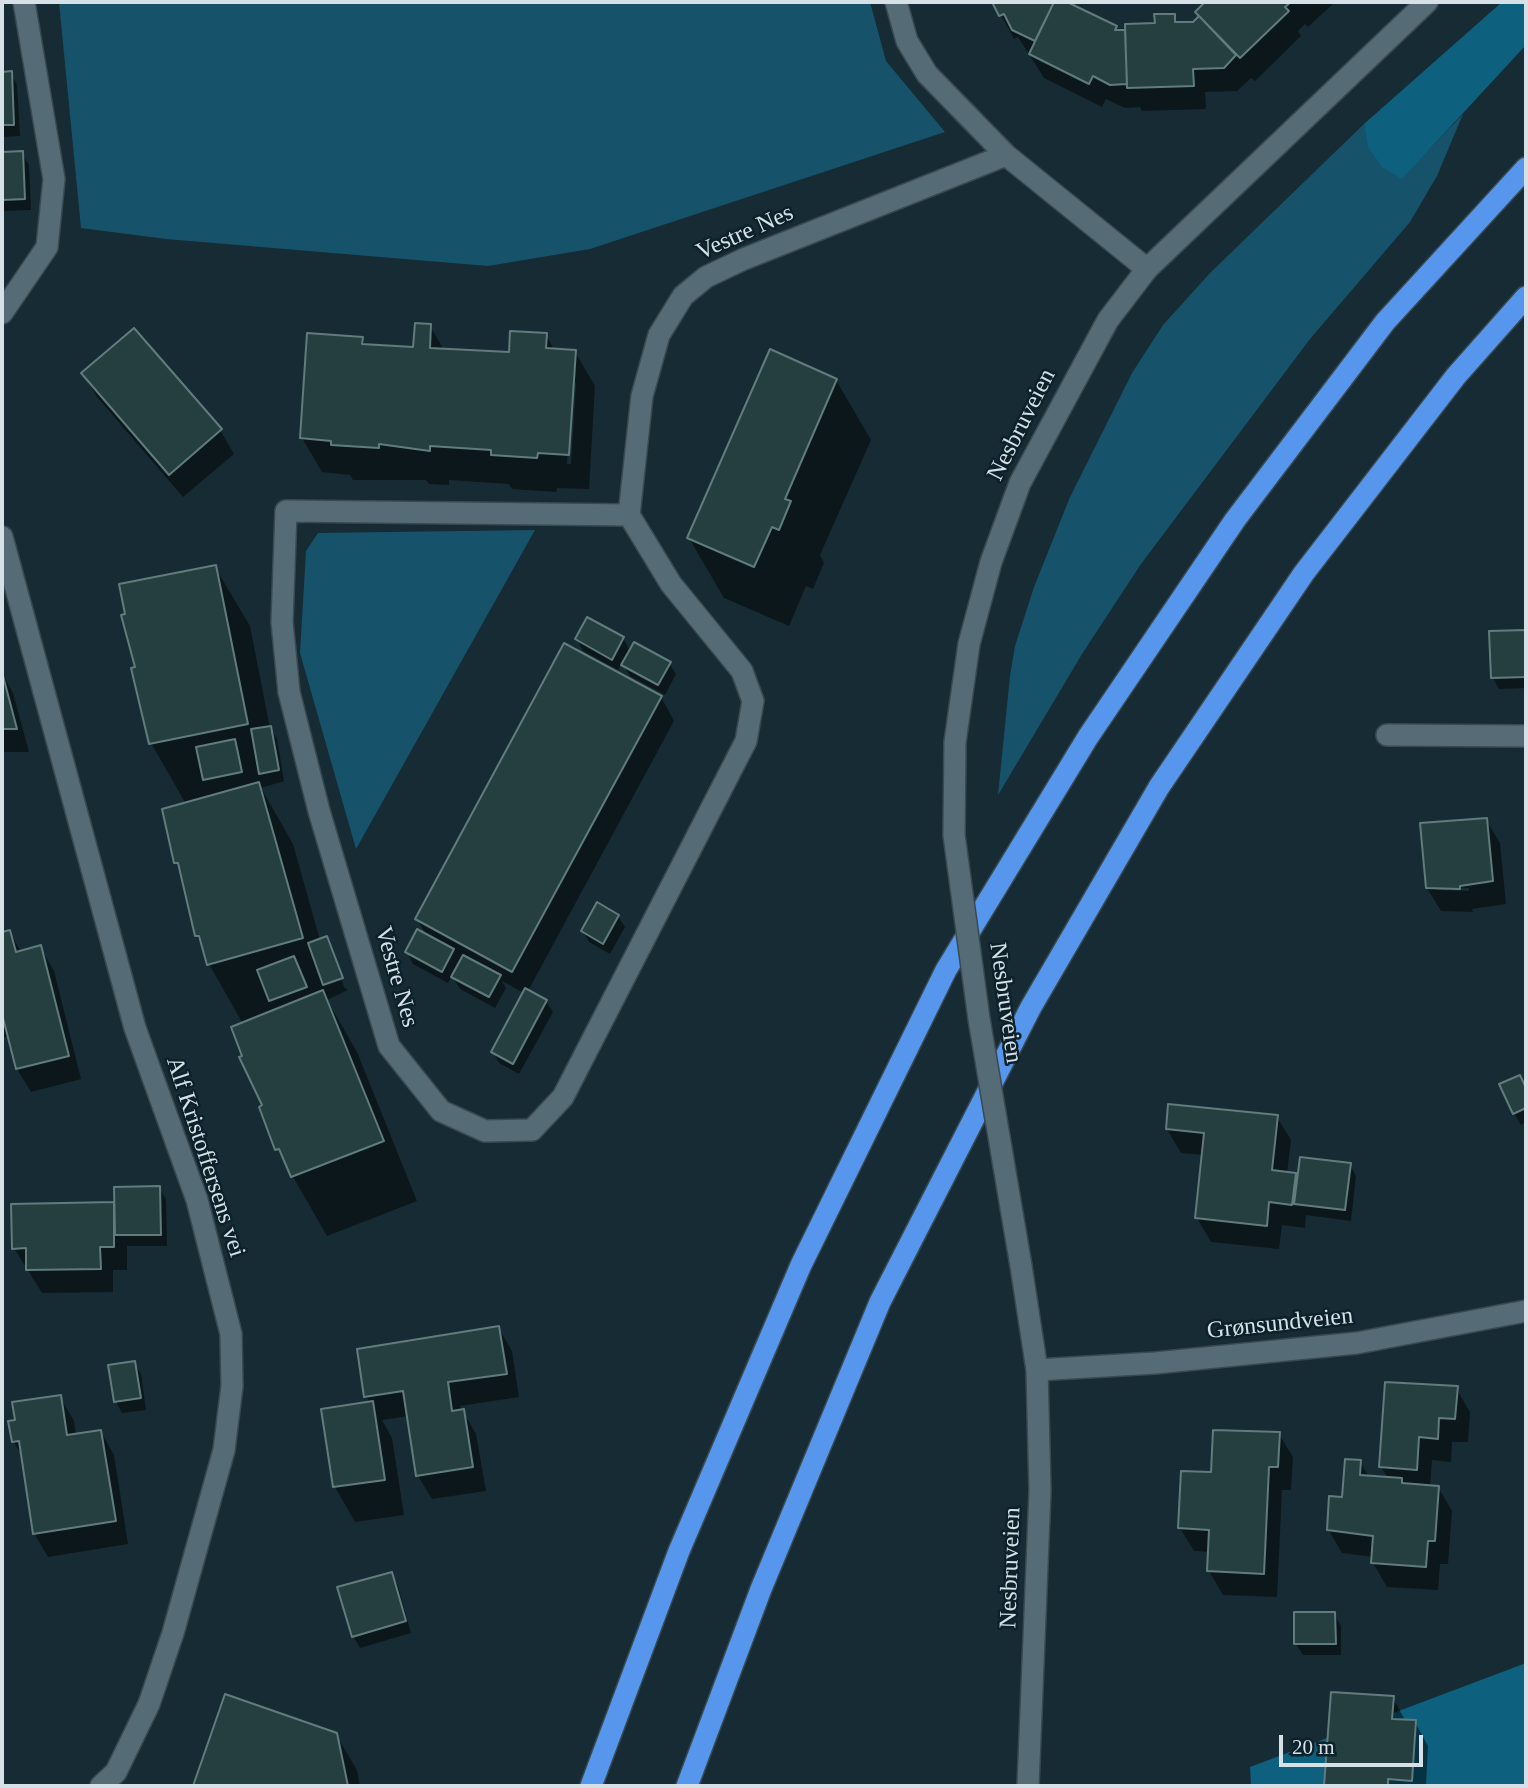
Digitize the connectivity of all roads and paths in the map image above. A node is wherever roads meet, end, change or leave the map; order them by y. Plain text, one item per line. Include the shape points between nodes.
1 (24, 2) edge
2 (896, 2) edge
3 (1427, 2) edge
4 (1006, 155) junction
5 (1526, 168) edge
6 (1147, 269) junction
7 (1526, 297) edge
8 (2, 313) edge
9 (629, 515) junction
10 (2, 537) edge
11 (1387, 735) dead end
12 (1526, 736) edge
13 (1526, 1311) edge
14 (1037, 1370) junction
15 (101, 1786) edge
16 (591, 1786) edge
17 (687, 1786) edge
18 (1027, 1786) edge

1 - 8 street via 54,179 47,247
2 - 4 street via 907,41 927,75
3 - 6 street, Nesbruveien
4 - 6 street
4 - 9 street, Vestre Nes via 744,259 706,277 683,296 659,335 642,396
5 - 16 highway via 1385,322 1235,520 1088,737 946,970 801,1265 679,1551
6 - 14 street, Nesbruveien, bridge via 1108,320 1020,483 991,562 969,644 955,742 954,835 979,1019
7 - 17 highway via 1456,376 1304,573 1159,786 1031,1007 880,1302 761,1589
9 - 9 street, Vestre Nes via 286,511 282,622 289,692 389,1046 441,1111 485,1131 532,1130 563,1097 746,741 753,701 742,671 671,584
10 - 15 street, Alf Kristoffersens vei via 135,1028 197,1200 231,1334 232,1386 224,1450 173,1633 149,1704 116,1772
11 - 12 street
13 - 14 street, Grønsundveien via 1357,1343
14 - 18 street, Nesbruveien via 1038,1584

